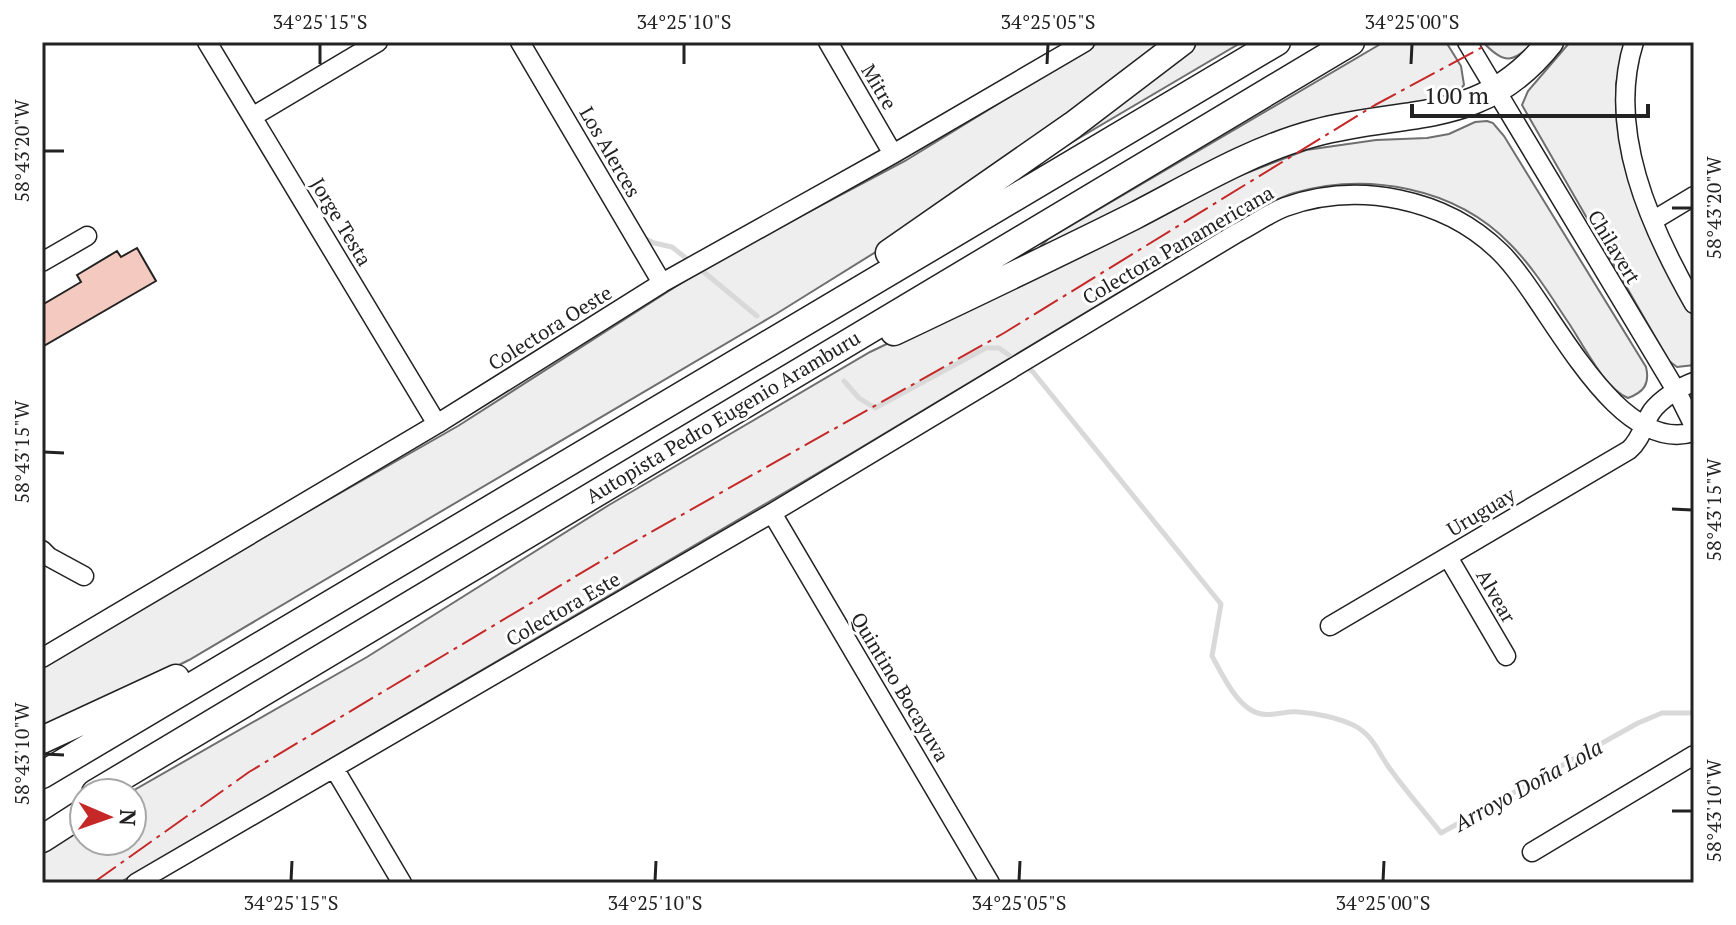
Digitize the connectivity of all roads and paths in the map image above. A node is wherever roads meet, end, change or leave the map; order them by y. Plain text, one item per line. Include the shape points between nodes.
1 (207, 42) edge
2 (378, 42) edge
3 (520, 42) edge
4 (828, 42) edge
5 (1085, 42) edge
6 (1182, 42) edge
7 (1277, 42) edge
8 (1351, 42) edge
9 (1550, 42) edge
10 (1634, 42) edge
11 (1468, 44) edge
12 (1495, 92) junction
13 (252, 117) junction
14 (893, 154) junction
15 (1694, 196) edge
16 (1654, 220) junction
17 (87, 236) dead end
18 (42, 262) edge
19 (662, 283) junction
20 (1694, 304) edge
21 (743, 358) junction
22 (1009, 369) joint
23 (1694, 382) edge
24 (1677, 392) junction
25 (750, 401) junction
26 (437, 424) junction
27 (1645, 426) junction
28 (1694, 426) edge
29 (1694, 432) edge
30 (772, 513) junction
31 (430, 543) junction
32 (42, 550) edge
33 (1448, 557) junction
34 (84, 576) dead end
35 (1330, 626) dead end
36 (44, 653) edge
37 (1506, 656) dead end
38 (273, 687) junction
39 (42, 740) edge
40 (1694, 755) edge
41 (334, 768) junction
42 (42, 775) edge
43 (122, 777) edge
44 (139, 777) edge
45 (68, 809) edge
46 (68, 822) edge
47 (42, 824) edge
48 (42, 839) edge
49 (1532, 852) dead end
50 (136, 883) edge
51 (402, 883) edge
52 (990, 883) edge

1 - 13 street, Jorge Testa
2 - 13 street
3 - 19 street, Los Alerces
4 - 14 street, Mitre
5 - 14 street, Colectora Oeste
6 - 21 highway
7 - 21 highway, Autopista Pedro Eugenio Aramburu
8 - 25 highway, Autopista Pedro Eugenio Aramburu
9 - 12 highway
10 - 16 street via 1623,93 1625,124
11 - 12 street, Chilavert
12 - 24 street, Chilavert
12 - 25 highway via 1433,114 1350,126 1280,144
13 - 26 street, Jorge Testa
14 - 19 street, Colectora Oeste
15 - 16 street
16 - 20 street
17 - 18 street
19 - 26 street, Colectora Oeste
21 - 31 highway, Autopista Pedro Eugenio Aramburu
22 - 27 street, Colectora Panamericana via 1285,208 1339,196 1387,197 1441,212 1500,251 1599,389
22 - 30 street, Colectora Este
23 - 24 street
24 - 27 street via 1652,412
24 - 28 street, Chilavert
25 - 38 highway, Autopista Pedro Eugenio Aramburu
26 - 36 street, Colectora Oeste
27 - 29 street via 1665,434
27 - 33 street, Uruguay via 1629,450
30 - 41 street, Colectora Este
30 - 52 street, Quintino Bocayuva
31 - 39 highway via 171,681
31 - 42 highway, Autopista Pedro Eugenio Aramburu
32 - 34 street
33 - 35 street, Uruguay
33 - 37 street, Alvear
38 - 43 highway, Autopista Pedro Eugenio Aramburu
38 - 44 highway
40 - 49 street
41 - 50 street, Colectora Este
41 - 51 street
45 - 47 highway
46 - 48 highway

